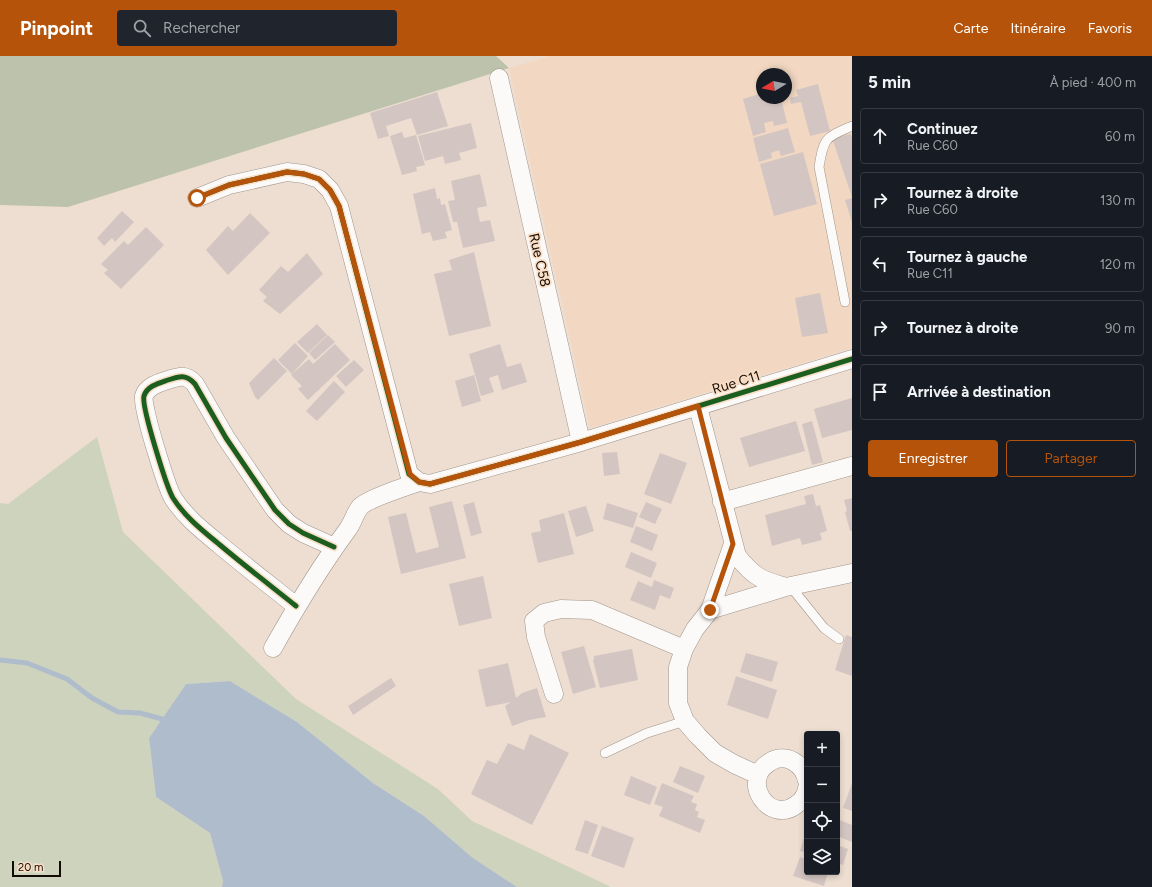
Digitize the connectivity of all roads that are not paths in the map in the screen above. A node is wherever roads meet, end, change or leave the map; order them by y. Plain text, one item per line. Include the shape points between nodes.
1 (499, 78) dead end
2 (852, 126) edge
3 (197, 198) dead end
4 (845, 302) dead end
5 (852, 359) edge
6 (698, 406) junction
7 (581, 442) junction
8 (852, 466) edge
9 (419, 482) junction
10 (722, 502) junction
11 (733, 544) junction
12 (334, 547) junction
13 (852, 573) edge
14 (786, 588) junction
15 (296, 606) junction
16 (710, 610) junction
17 (839, 639) dead end
18 (273, 648) dead end
19 (684, 649) junction
20 (554, 694) dead end
21 (685, 721) junction
22 (605, 753) dead end
23 (804, 771) edge
24 (758, 775) junction
25 (804, 797) edge

1 - 7 street, Rue C58
2 - 4 lane via 830,136 822,147 819,167
3 - 9 street via 229,185 287,172 319,179 330,190 339,206 410,474
5 - 6 street, Rue C11
6 - 7 street, Rue C11
6 - 10 street
7 - 9 street, Rue C11 via 430,484
8 - 10 street
9 - 12 street, Rue C11 via 361,507 350,527
10 - 11 street
11 - 14 street via 737,556 748,570 764,581
11 - 16 street
12 - 15 street, Rue C11
12 - 15 street via 303,533 275,510 189,378 179,376 149,388 144,397 145,411 173,498 193,523
13 - 14 street
14 - 16 street
14 - 17 lane via 795,592 824,628
15 - 18 street, Rue C11
16 - 19 street
19 - 20 street via 592,610 561,609 544,613 534,621 536,637
19 - 21 street via 678,667 677,685 678,704
21 - 22 lane via 647,733
21 - 24 street via 715,753
23 - 24 street via 791,760 781,758 763,766
24 - 25 street via 758,795 764,803 773,808 792,808

